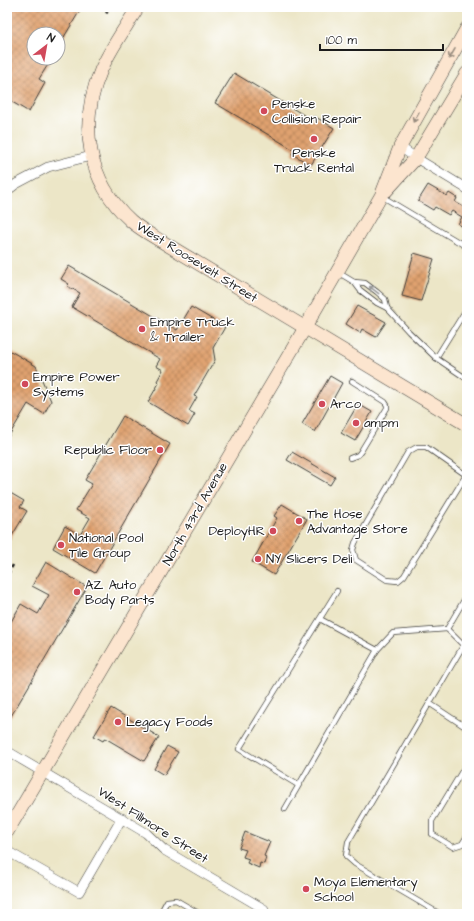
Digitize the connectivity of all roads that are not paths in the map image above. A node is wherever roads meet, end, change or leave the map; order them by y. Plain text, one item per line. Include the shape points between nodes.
1 (138, 7) edge
2 (467, 28) edge
3 (467, 73) edge
4 (400, 147) junction
5 (91, 156) junction
6 (416, 158) junction
7 (467, 177) edge
8 (464, 187) edge
9 (7, 191) edge
10 (381, 196) junction
11 (467, 248) edge
12 (338, 272) junction
13 (354, 282) junction
14 (387, 308) junction
15 (467, 308) edge
16 (305, 328) junction
17 (436, 358) junction
18 (467, 379) edge
19 (352, 382) dead end
20 (467, 425) edge
21 (350, 458) dead end
22 (466, 476) edge
23 (337, 591) dead end
24 (467, 595) edge
25 (320, 619) junction
26 (447, 629) junction
27 (465, 647) edge
28 (377, 650) junction
29 (429, 703) junction
30 (467, 728) edge
31 (7, 751) edge
32 (467, 763) edge
33 (43, 772) junction
34 (298, 785) junction
35 (285, 809) dead end
36 (122, 818) junction
37 (7, 832) edge
38 (467, 836) edge
39 (7, 851) edge
40 (264, 909) dead end
41 (160, 914) edge
42 (200, 914) edge
43 (440, 914) edge

1 - 5 main road, West Roosevelt Street via 101,69 94,88 88,132
2 -> 4 main road, North 43rd Avenue
3 - 6 main road, North 43rd Avenue
4 - 6 street
4 - 10 main road, North 43rd Avenue
5 - 9 street via 48,167
5 - 16 main road, West Roosevelt Street via 106,191 132,222
6 - 8 street
6 - 10 main road, North 43rd Avenue
7 - 8 street
10 - 11 lane
10 - 12 main road, North 43rd Avenue
12 - 13 lane
12 - 16 main road, North 43rd Avenue
13 - 14 lane via 360,290
14 -> 13 lane via 385,299 377,292 365,283
14 - 17 lane
15 - 17 lane
16 - 20 main road, West Roosevelt Street
16 - 33 main road, North 43rd Avenue
17 - 18 lane
19 - 21 lane via 385,402 387,408 361,451
22 - 22 lane via 426,447 416,447 408,452 355,543 353,550 356,560 387,580 398,581 404,576
23 - 25 lane
24 - 26 lane
25 - 28 lane
25 - 34 lane via 239,749
26 - 27 lane
26 - 28 lane via 393,633
27 - 29 lane
28 - 34 lane
29 - 30 lane
29 - 43 lane via 348,842 346,856 355,864
31 - 33 street, West Fillmore Street
32 - 38 lane via 432,821 432,834 453,847 462,844
33 - 36 street, West Fillmore Street
33 - 37 main road, North 43rd Avenue
34 - 35 lane
36 - 39 street via 79,892
36 - 40 street, West Fillmore Street via 146,833 164,850
41 - 42 lane via 167,901 176,900

